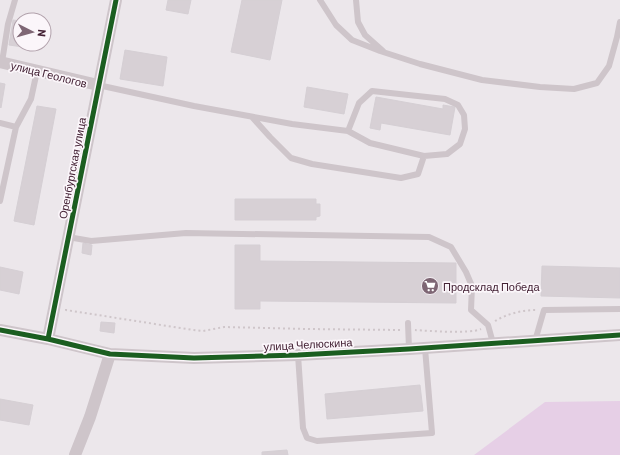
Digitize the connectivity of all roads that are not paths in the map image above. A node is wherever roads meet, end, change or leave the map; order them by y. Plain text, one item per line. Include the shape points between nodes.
1 (15, 0) edge
2 (116, 0) edge
3 (320, 0) edge
4 (356, 0) edge
5 (620, 22) edge
6 (386, 53) junction
7 (1, 62) edge
8 (37, 71) junction
9 (98, 86) junction
10 (252, 117) junction
11 (0, 123) edge
12 (16, 127) junction
13 (348, 131) junction
14 (424, 156) junction
15 (0, 201) edge
16 (68, 237) junction
17 (620, 309) edge
18 (408, 323) dead end
19 (0, 330) edge
20 (620, 335) edge
21 (48, 339) junction
22 (535, 341) junction
23 (494, 343) junction
24 (425, 348) junction
25 (409, 349) junction
26 (110, 354) junction
27 (298, 355) junction
28 (75, 455) edge

1 - 7 lane
2 - 9 street, Оренбургская улица
3 - 6 lane via 336,25 352,40
4 - 6 lane via 358,22 365,35
5 - 6 lane via 609,66 596,83 574,89 482,80
7 - 8 street, улица Геологов
8 - 9 street, улица Геологов
8 - 12 lane via 31,99
9 - 10 lane
9 - 16 street, Оренбургская улица
10 - 13 lane
10 - 14 lane via 291,158 312,164 401,178 418,174
11 - 12 lane
12 - 15 lane
13 - 14 lane via 370,143
13 - 14 lane via 359,103 372,91 445,100 458,105 464,115 465,129 460,144 447,154
16 - 21 street, Оренбургская улица
16 - 23 lane via 92,241 186,233 429,237 451,247 472,286 471,310 488,325
17 - 22 lane via 544,310
18 - 25 lane
19 - 21 street, улица Челюскина
20 - 22 street, улица Челюскина
21 - 26 street, улица Челюскина
22 - 23 street, улица Челюскина
23 - 24 street, улица Челюскина
24 - 25 street, улица Челюскина
24 - 27 lane via 432,433 317,441 307,438 303,428
25 - 27 street, улица Челюскина
26 - 27 street, улица Челюскина via 194,358
26 - 28 street

